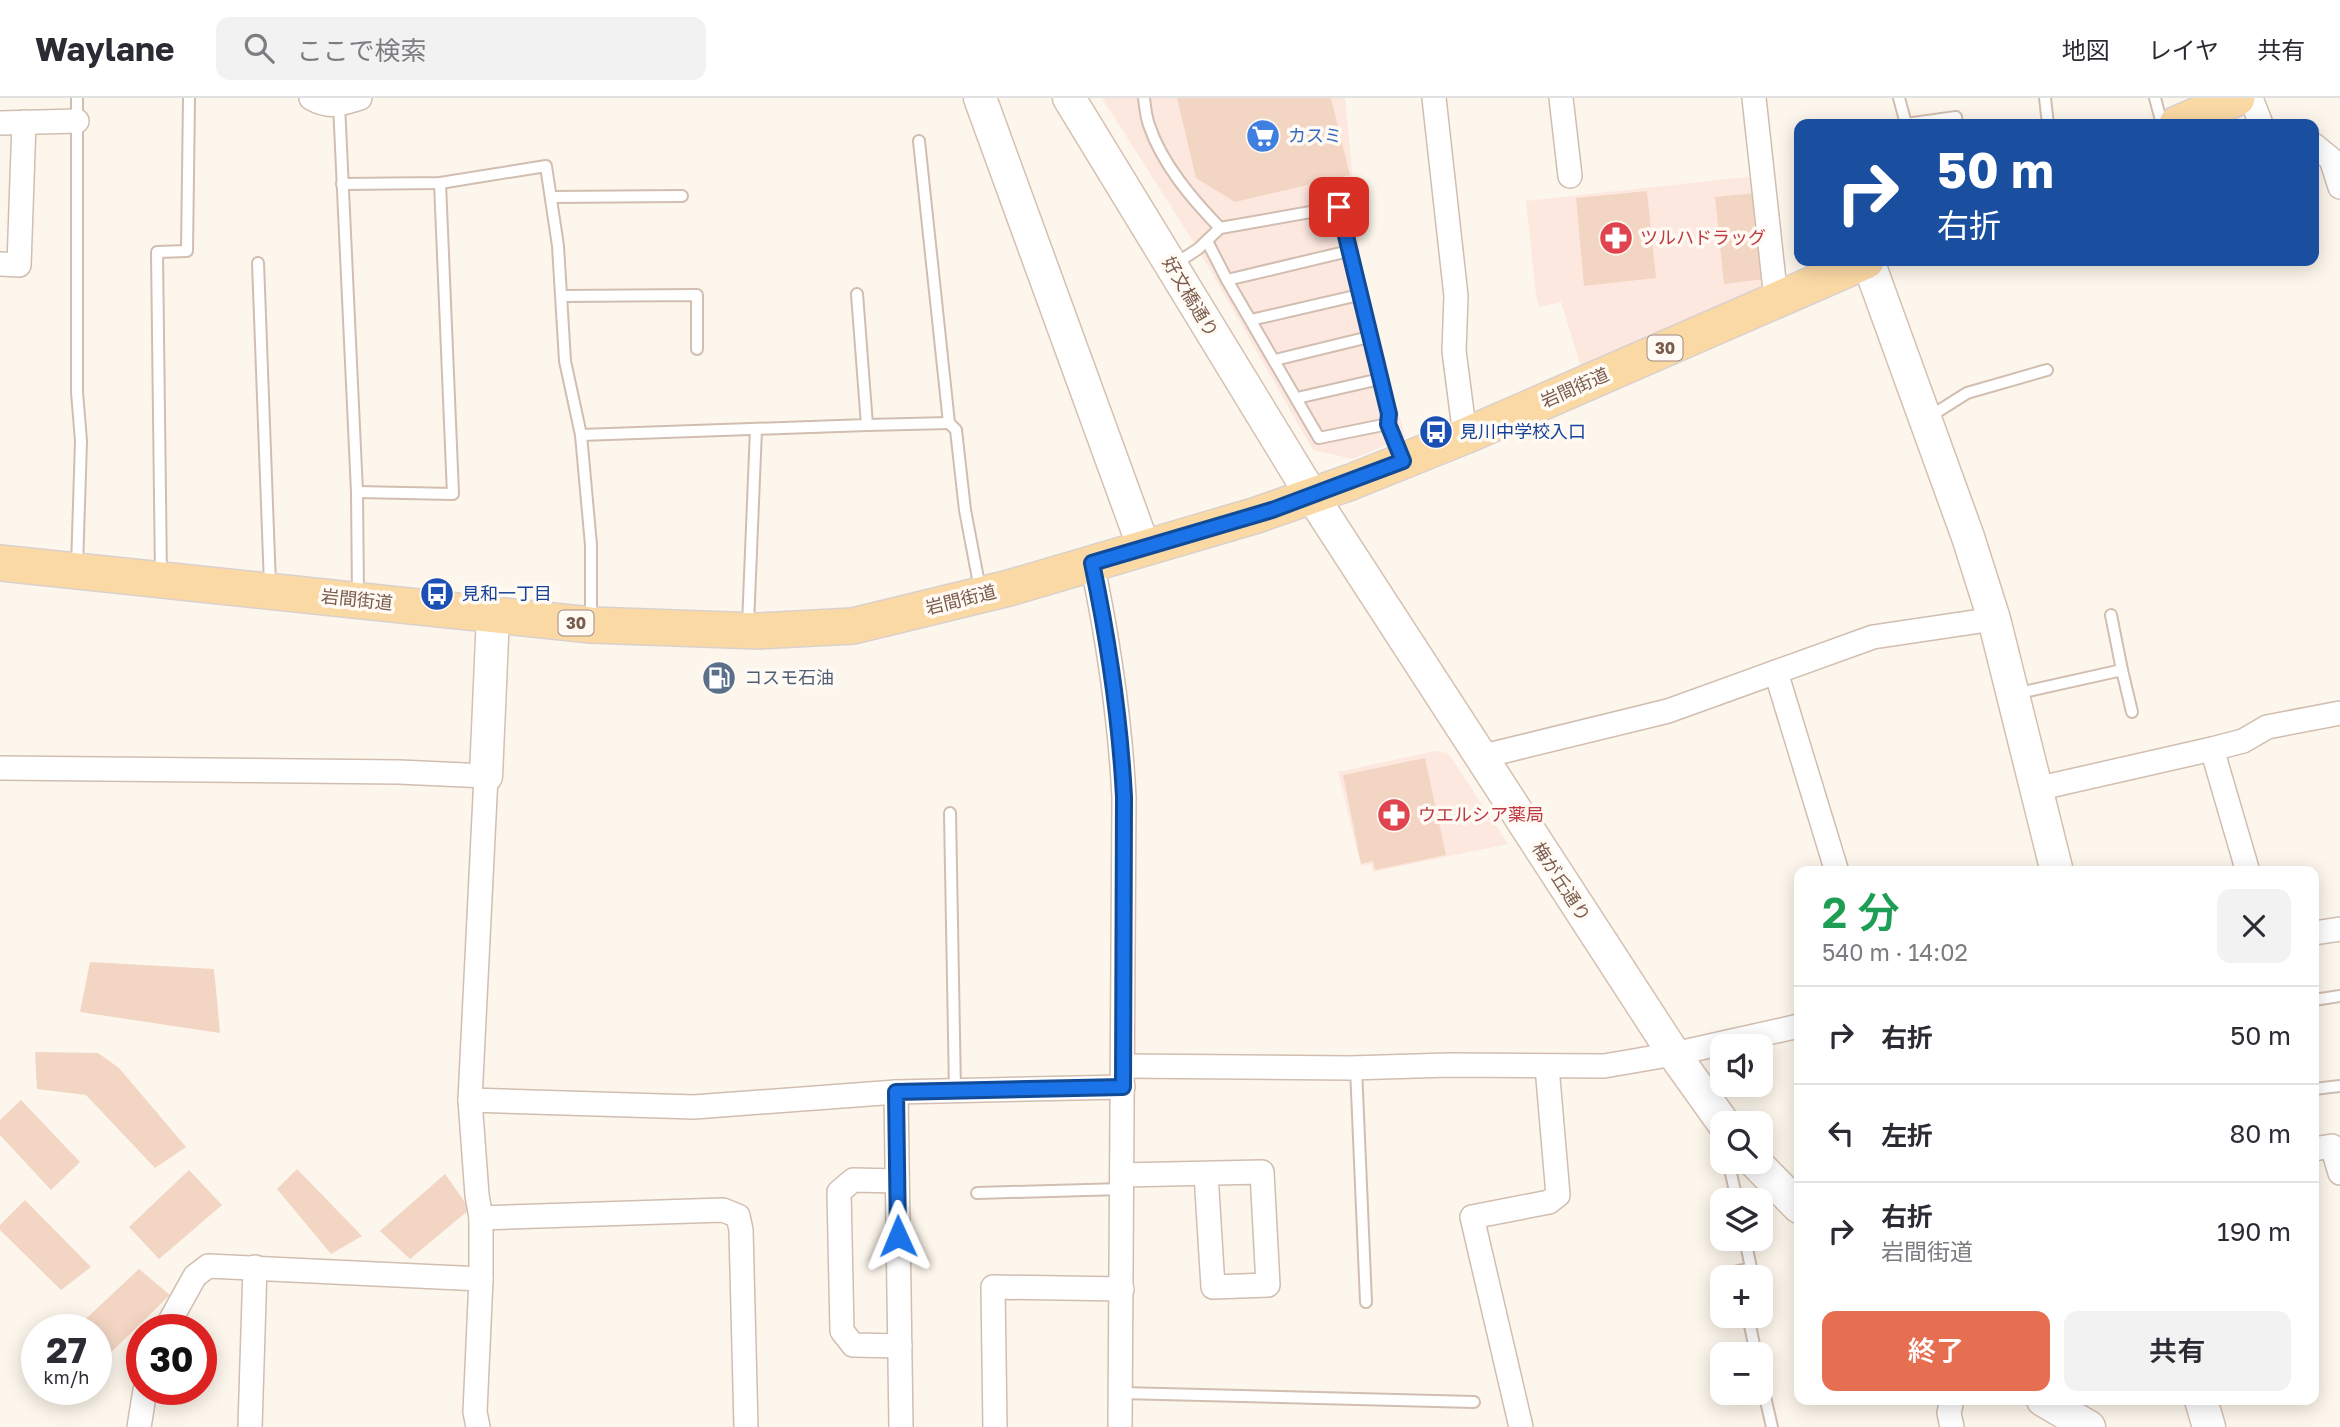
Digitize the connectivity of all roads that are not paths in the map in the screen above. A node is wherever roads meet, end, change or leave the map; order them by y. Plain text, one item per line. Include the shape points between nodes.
1 (189, 98) edge
2 (311, 98) edge
3 (980, 98) edge
4 (1069, 98) edge
5 (1144, 98) edge
6 (1434, 98) edge
7 (1561, 98) edge
8 (1754, 98) edge
9 (1899, 98) edge
10 (2045, 98) edge
11 (2155, 98) edge
12 (2237, 98) edge
13 (2251, 98) edge
14 (349, 101) edge
15 (77, 109) edge
16 (1905, 119) edge
17 (2047, 119) edge
18 (2161, 119) edge
19 (2189, 119) edge
20 (2259, 119) edge
21 (24, 122) junction
22 (0, 123) edge
23 (919, 141) dead end
24 (2319, 149) edge
25 (1570, 176) dead end
26 (440, 183) junction
27 (342, 184) junction
28 (2340, 187) edge
29 (681, 196) dead end
30 (552, 197) junction
31 (1220, 229) junction
32 (1208, 241) junction
33 (1349, 251) junction
34 (258, 262) dead end
35 (0, 264) edge
36 (1172, 266) junction
37 (1855, 266) edge
38 (1869, 266) edge
39 (1227, 280) junction
40 (857, 295) dead end
41 (1359, 295) junction
42 (562, 296) junction
43 (1776, 299) junction
44 (1251, 320) junction
45 (1369, 337) junction
46 (697, 349) dead end
47 (1275, 360) junction
48 (2047, 370) dead end
49 (1380, 379) junction
50 (1297, 398) junction
51 (1926, 418) junction
52 (948, 424) junction
53 (1388, 424) junction
54 (867, 425) junction
55 (756, 429) junction
56 (581, 435) junction
57 (1465, 436) junction
58 (1403, 461) junction
59 (357, 492) junction
60 (1312, 496) junction
61 (1144, 548) junction
62 (0, 563) edge
63 (1092, 563) junction
64 (77, 572) junction
65 (161, 580) junction
66 (270, 592) junction
67 (981, 595) junction
68 (358, 600) junction
69 (493, 614) junction
70 (2111, 615) dead end
71 (1994, 620) junction
72 (591, 625) junction
73 (748, 631) junction
74 (2122, 670) junction
75 (1776, 672) junction
76 (2012, 695) junction
77 (2132, 712) dead end
78 (2340, 712) edge
79 (2212, 749) junction
80 (1480, 757) junction
81 (0, 768) edge
82 (486, 776) junction
83 (2036, 789) junction
84 (950, 813) dead end
85 (1835, 866) edge
86 (2055, 866) edge
87 (2246, 866) edge
88 (2340, 929) edge
89 (2319, 932) edge
90 (2340, 996) edge
91 (2319, 999) edge
92 (1794, 1027) edge
93 (1674, 1054) junction
94 (1547, 1067) junction
95 (1356, 1068) junction
96 (1123, 1076) junction
97 (2340, 1086) edge
98 (2319, 1088) edge
99 (955, 1090) junction
100 (896, 1092) junction
101 (470, 1100) junction
102 (1715, 1111) edge
103 (2319, 1148) edge
104 (2340, 1173) edge
105 (1206, 1174) junction
106 (1767, 1174) edge
107 (897, 1181) junction
108 (1122, 1182) junction
109 (977, 1194) dead end
110 (1794, 1202) edge
111 (481, 1218) junction
112 (255, 1267) junction
113 (481, 1279) junction
114 (1122, 1289) junction
115 (1366, 1302) dead end
116 (174, 1314) edge
117 (900, 1346) junction
118 (1121, 1393) junction
119 (1474, 1402) dead end
120 (143, 1405) edge
121 (1767, 1405) edge
122 (1951, 1405) edge
123 (2052, 1405) edge
124 (2202, 1405) edge
125 (139, 1427) edge
126 (250, 1427) edge
127 (478, 1427) edge
128 (746, 1427) edge
129 (901, 1427) edge
130 (995, 1427) edge
131 (1120, 1427) edge
132 (1521, 1427) edge
133 (1772, 1427) edge
134 (1952, 1427) edge
135 (2089, 1427) edge
136 (2209, 1427) edge

1 - 65 lane via 187,251 157,252
2 - 14 street via 323,105
3 - 61 street
4 - 36 street, 好文橋通り
5 - 31 lane via 1148,124 1162,153
6 - 57 street
7 - 25 street
8 - 43 street
9 - 16 lane
10 - 17 lane
11 - 18 lane
12 - 19 main road
13 - 20 street
14 - 27 lane
15 - 21 street
15 - 64 lane via 81,441
21 - 22 street
21 - 35 street via 19,265
23 - 52 lane
24 - 28 street via 2331,159
26 - 27 lane
26 - 30 lane via 546,166
26 - 59 lane via 453,494
27 - 59 lane
29 - 30 lane
30 - 42 lane
31 - 32 lane
31 - 33 lane via 1339,207
32 - 36 lane
32 - 39 lane
33 - 39 lane
33 - 41 lane
34 - 66 lane
36 - 60 street, 好文橋通り
37 - 43 main road, 岩間街道 / 30
38 - 51 street
39 - 44 lane
40 - 54 lane
41 - 44 lane
41 - 45 lane
42 - 46 lane via 697,295
42 - 56 lane via 565,361
43 - 57 main road, 岩間街道 / 30
44 - 47 lane
45 - 47 lane
45 - 49 lane
47 - 50 lane
48 - 51 lane via 1966,393
49 - 50 lane
49 - 53 lane
50 - 53 lane via 1319,438
51 - 71 street
52 - 54 lane
52 - 67 lane via 956,430
53 - 58 lane
54 - 55 lane
55 - 56 lane
55 - 73 lane
56 - 72 lane via 591,545
57 - 58 main road, 岩間街道 / 30
58 - 60 main road, 岩間街道 / 30
59 - 68 lane
60 - 61 main road, 岩間街道 / 30
60 - 80 street, 梅が丘通り
61 - 63 main road, 岩間街道 / 30
62 - 64 main road, 岩間街道 / 30
63 - 67 main road, 岩間街道 / 30
63 - 96 street via 1122,757
64 - 65 main road, 岩間街道 / 30
65 - 66 main road, 岩間街道 / 30
66 - 68 main road, 岩間街道 / 30
67 - 73 main road, 岩間街道 / 30 via 853,626
68 - 69 main road, 岩間街道 / 30
69 - 72 main road, 岩間街道 / 30
69 - 82 street
70 - 74 lane
71 - 75 street via 1873,637
71 - 76 street
72 - 73 main road, 岩間街道 / 30
74 - 76 lane
74 - 77 lane
75 - 80 street via 1668,711
75 - 85 street
76 - 83 street
78 - 79 street via 2267,727 2243,741
79 - 83 street
79 - 87 street
80 - 93 street, 梅が丘通り
81 - 82 street
82 - 101 street
83 - 86 street
84 - 99 lane
88 - 89 street
90 - 91 lane
92 - 93 street
93 - 94 street via 1604,1066
93 - 102 street, 梅が丘通り
94 - 95 street
94 - 132 street via 1558,1195 1549,1202 1472,1217
95 - 96 street
95 - 115 lane
96 - 99 street
96 - 108 street
97 - 98 lane
99 - 100 street
100 - 101 street via 694,1107
100 - 107 street
101 - 111 street
103 - 104 street via 2332,1146
105 - 105 street via 1262,1172 1268,1285 1213,1287
105 - 108 street
106 - 110 street
107 - 117 street
107 - 117 street via 853,1180 839,1192 842,1331 853,1345
108 - 109 lane
108 - 114 street
111 - 113 street
111 - 128 street via 723,1210 738,1216
112 - 113 street
112 - 116 street via 208,1266 195,1276
112 - 126 street
113 - 127 street
114 - 118 street
114 - 130 street via 993,1287
117 - 129 street
118 - 119 lane
118 - 131 street
120 - 125 street
121 - 133 lane
122 - 134 street
123 - 135 street
124 - 136 street

